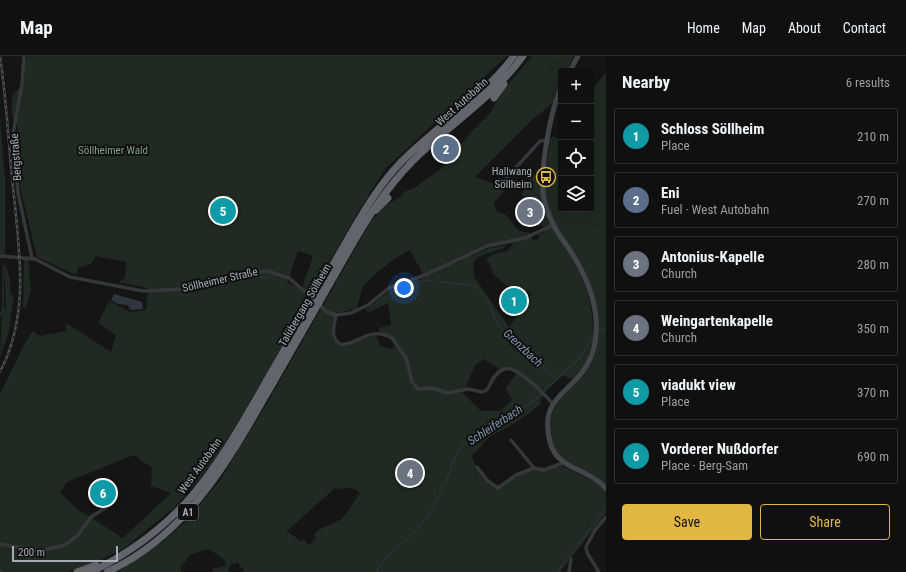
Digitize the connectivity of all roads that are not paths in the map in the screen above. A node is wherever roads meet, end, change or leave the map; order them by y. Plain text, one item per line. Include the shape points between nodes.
1 (24, 56) edge
2 (514, 56) edge
3 (523, 56) edge
4 (578, 56) edge
5 (572, 68) edge
6 (508, 74) junction
7 (558, 96) edge
8 (494, 98) dead end
9 (548, 140) junction
10 (501, 184) dead end
11 (388, 198) dead end
12 (364, 224) junction
13 (553, 225) junction
14 (353, 236) junction
15 (0, 256) edge
16 (32, 258) junction
17 (336, 315) junction
18 (270, 381) junction
19 (553, 404) junction
20 (511, 440) dead end
21 (563, 463) junction
22 (477, 467) dead end
23 (534, 468) junction
24 (606, 488) edge
25 (115, 496) dead end
26 (606, 517) edge
27 (0, 544) edge
28 (571, 559) dead end
29 (110, 563) junction
30 (78, 572) edge
31 (91, 572) edge
32 (108, 572) edge
33 (569, 572) edge
34 (599, 572) edge

1 - 16 street, Bergstraße via 14,134 18,192
2 - 14 highway, West Autobahn / A1 via 485,88 394,169 371,200
3 - 6 highway, West Autobahn / A1
4 - 5 street
6 - 8 highway via 507,80
6 - 12 highway, West Autobahn / A1 via 401,172 382,195
7 - 9 street
9 - 10 street via 540,141
9 - 13 street via 543,191
11 - 12 highway
12 - 14 highway, West Autobahn / A1
13 - 17 street via 525,238 488,246 425,275 389,288 368,305 351,313
13 - 19 street via 589,284 596,330 594,347 588,363
14 - 18 highway, Talübergang Söllheim / A1, bridge
15 - 16 street, Söllheimer Straße
16 - 17 street, Söllheimer Straße via 70,277 143,291 185,290 235,275 271,271 289,278 324,310
17 - 19 street via 333,333 334,339 340,344 348,344 373,334 392,338 406,358 412,382 418,389 432,388 448,393 468,389 482,392 487,390 496,375 510,368 541,391
18 - 29 highway, West Autobahn / A1 via 227,450 193,497 157,532
18 - 32 highway, West Autobahn / A1 via 222,470 202,497 182,519 158,539
19 - 21 street via 548,431 555,454
20 - 23 street
21 - 23 street via 544,470
21 - 24 street via 594,478
22 - 23 street via 488,481 498,488 516,475
25 - 27 street via 108,506 91,517 78,535 66,545 40,551
26 - 34 street via 586,546 587,553
28 - 33 street
29 - 30 highway
29 - 31 highway, West Autobahn / A1

